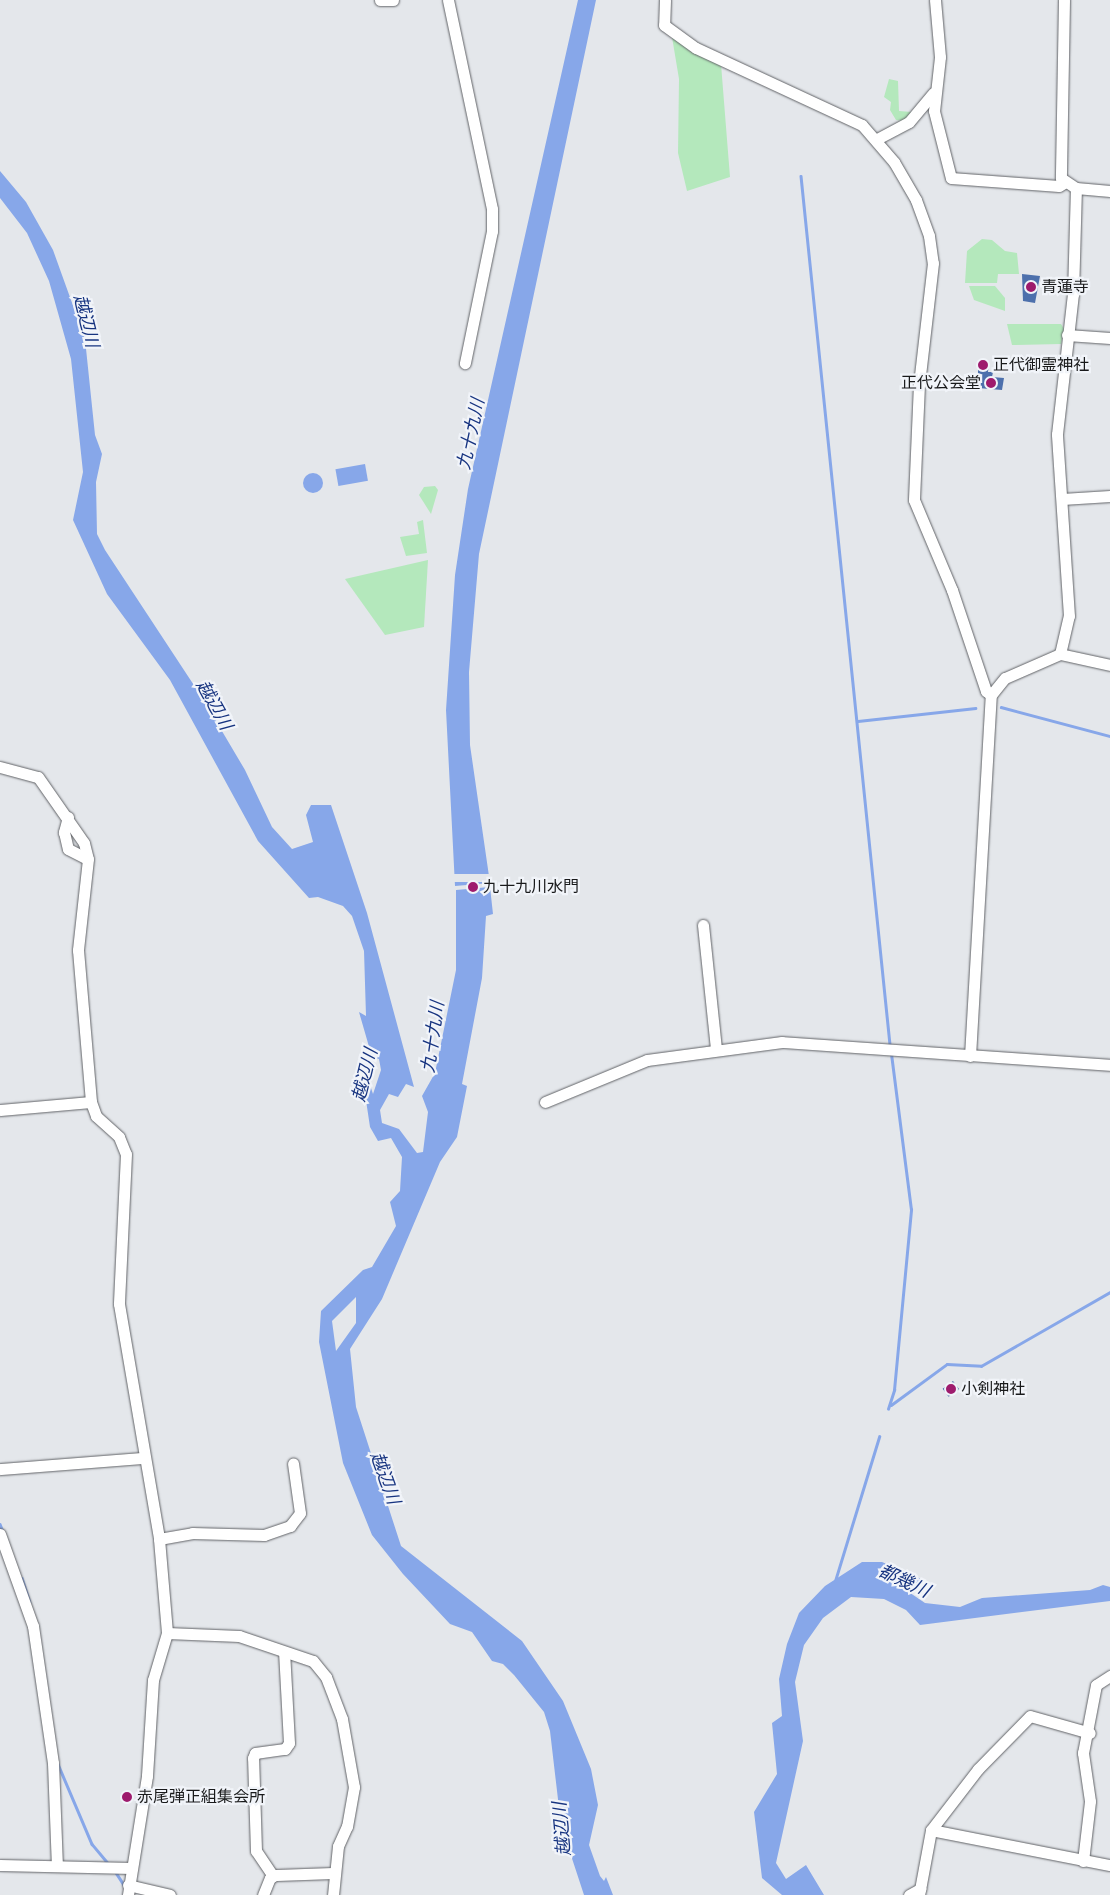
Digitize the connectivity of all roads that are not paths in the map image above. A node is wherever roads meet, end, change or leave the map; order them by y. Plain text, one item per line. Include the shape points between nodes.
1 (380, 0) edge
2 (393, 0) edge
3 (448, 0) edge
4 (664, 0) edge
5 (935, 0) edge
6 (1064, 0) edge
7 (934, 92) junction
8 (877, 139) junction
9 (1064, 183) junction
10 (1076, 188) junction
11 (1110, 191) edge
12 (1067, 335) junction
13 (1110, 338) edge
14 (464, 363) dead end
15 (1110, 496) edge
16 (1062, 499) junction
17 (1060, 654) junction
18 (1110, 665) edge
19 (991, 695) junction
20 (0, 767) edge
21 (68, 817) junction
22 (88, 859) junction
23 (703, 925) dead end
24 (716, 1049) junction
25 (970, 1056) junction
26 (1110, 1065) edge
27 (91, 1102) junction
28 (545, 1102) dead end
29 (0, 1110) edge
30 (143, 1458) junction
31 (293, 1463) dead end
32 (0, 1469) edge
33 (0, 1534) edge
34 (159, 1539) junction
35 (166, 1633) junction
36 (284, 1652) junction
37 (1110, 1676) edge
38 (1090, 1733) junction
39 (931, 1830) junction
40 (1083, 1861) junction
41 (0, 1865) edge
42 (56, 1865) junction
43 (1110, 1865) edge
44 (132, 1868) junction
45 (334, 1873) junction
46 (272, 1876) junction
47 (128, 1890) edge
48 (920, 1892) edge
49 (170, 1895) edge
50 (263, 1895) edge
51 (333, 1895) edge
52 (909, 1895) edge

1 - 2 street
3 - 14 street via 492,209 492,230
4 - 8 street via 664,25 696,48 838,112 862,125
5 - 7 street via 940,57
6 - 9 street via 1061,178
7 - 8 street via 909,122
7 - 9 street via 940,146 951,178 1059,186
8 - 19 street via 916,200 929,236 933,263 919,384 914,500 952,590 986,691
9 - 10 street
10 - 11 street
10 - 12 street via 1073,294
12 - 13 street
12 - 16 street via 1057,434
15 - 16 street
16 - 17 street via 1070,610
17 - 18 street
17 - 19 street via 1005,678
19 - 25 street
20 - 21 street via 38,776
21 - 22 street via 84,843
21 - 22 street via 64,832 68,849
22 - 27 street via 77,936
23 - 24 street
24 - 25 street via 797,1042
24 - 28 street via 647,1060
25 - 26 street
27 - 29 street
27 - 30 street via 96,1116 119,1137 126,1154 119,1304
30 - 32 street
30 - 34 street
31 - 34 street via 300,1513 290,1526 264,1535 192,1533
33 - 42 street via 33,1626 53,1763
34 - 35 street
35 - 36 street via 239,1636
35 - 44 street via 153,1680 146,1776
36 - 45 street via 318,1665 342,1719 354,1793
36 - 46 street via 289,1743 285,1748 255,1753 253,1758 256,1852
37 - 38 street via 1096,1685
38 - 39 street via 1030,1716 978,1769
38 - 40 street via 1082,1761 1090,1801
39 - 40 street
39 - 48 street
40 - 43 street
41 - 42 street
42 - 44 street
44 - 47 street
45 - 46 street
45 - 51 street
46 - 50 street
47 - 49 street
48 - 52 street

